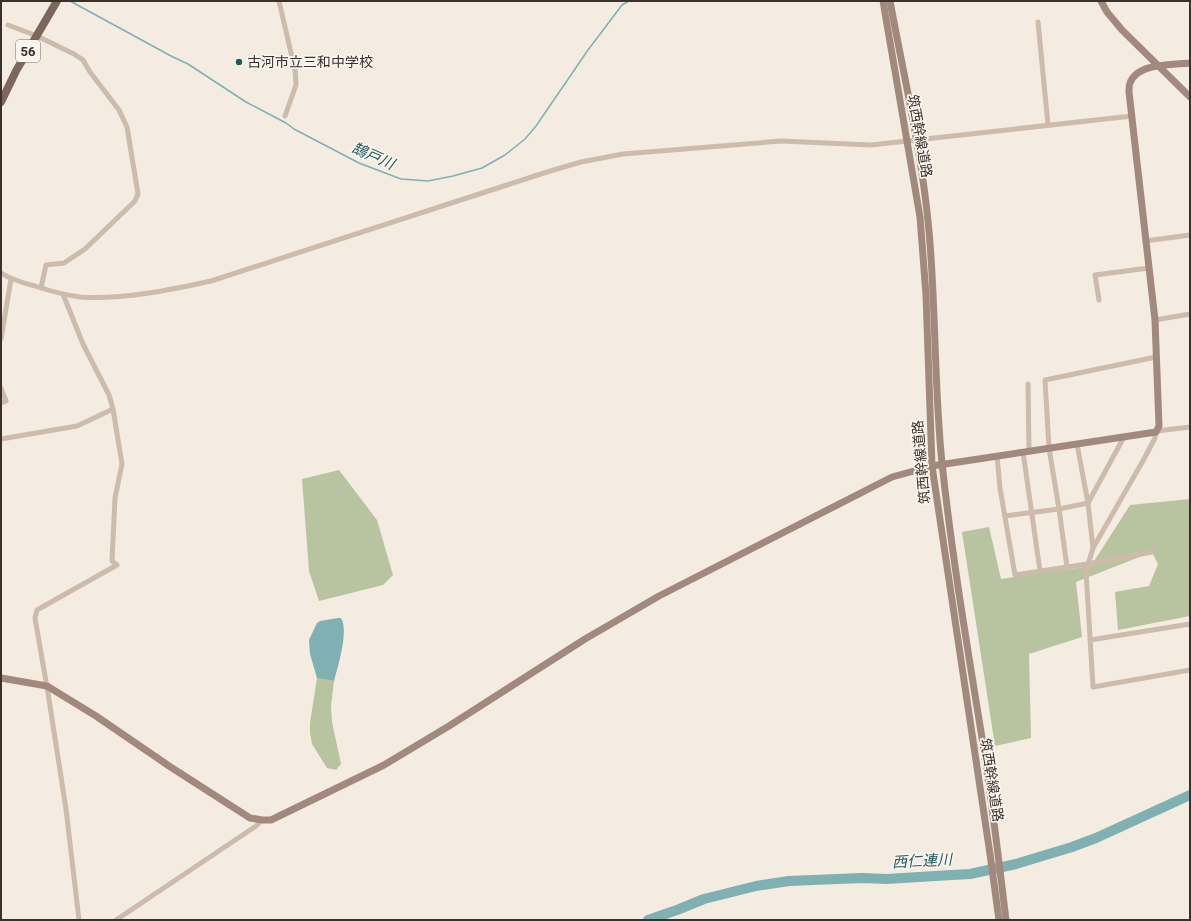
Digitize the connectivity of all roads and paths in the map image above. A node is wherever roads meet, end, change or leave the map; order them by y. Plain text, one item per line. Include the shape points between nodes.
1 (57, 1) edge
2 (279, 1) edge
3 (883, 1) edge
4 (890, 1) edge
5 (1102, 1) edge
6 (1038, 22) dead end
7 (8, 25) dead end
8 (37, 36) junction
9 (1190, 63) edge
10 (1158, 67) junction
11 (1190, 97) edge
12 (1, 102) edge
13 (285, 116) dead end
14 (1132, 116) junction
15 (1048, 125) junction
16 (916, 140) junction
17 (908, 141) junction
18 (1190, 235) edge
19 (1146, 241) junction
20 (1149, 268) junction
21 (1, 273) edge
22 (11, 279) junction
23 (41, 288) junction
24 (63, 294) junction
25 (1099, 300) dead end
26 (1190, 314) edge
27 (1155, 320) junction
28 (1, 339) edge
29 (1156, 357) junction
30 (1028, 384) dead end
31 (1, 388) edge
32 (1, 402) edge
33 (113, 409) junction
34 (1190, 427) edge
35 (1157, 431) junction
36 (1124, 436) junction
37 (1, 439) edge
38 (1077, 444) junction
39 (1048, 448) junction
40 (1026, 452) junction
41 (997, 456) junction
42 (942, 464) junction
43 (932, 466) junction
44 (1088, 503) junction
45 (1059, 509) junction
46 (1032, 512) junction
47 (1005, 516) junction
48 (1093, 548) junction
49 (1152, 552) dead end
50 (1087, 564) junction
51 (1067, 568) junction
52 (1040, 571) junction
53 (1190, 624) edge
54 (1090, 640) junction
55 (1190, 670) edge
56 (1, 678) edge
57 (47, 686) junction
58 (262, 820) junction
59 (994, 853) junction
60 (997, 875) junction
61 (79, 920) edge
62 (116, 920) edge
63 (999, 920) edge
64 (1006, 920) edge

1 - 8 main road, 56
2 - 13 street via 296,85
3 - 17 street, 筑西幹線道路
4 - 16 street, 筑西幹線道路
5 - 10 street via 1111,18
6 - 15 street
7 - 8 street
8 - 12 main road, 56
8 - 23 street via 83,60 119,110 127,127 138,194 135,201 85,249 64,263 46,265
9 - 10 street
10 - 11 street
10 - 14 street via 1140,71 1130,83
14 - 15 street
14 - 19 street
15 - 16 street
16 - 17 street
16 - 42 street, 筑西幹線道路 via 926,203 932,271
17 - 24 street via 864,145 776,141 610,156 547,172 211,281 104,298
17 - 43 street, 筑西幹線道路 via 924,250
18 - 19 street
19 - 20 street
20 - 25 street via 1095,275
20 - 27 street
21 - 22 street
22 - 23 street
22 - 28 street
23 - 24 street
24 - 33 street
26 - 27 street
27 - 29 street
29 - 35 street via 1159,426
29 - 39 street via 1045,380
30 - 40 street
31 - 32 street via 6,401
33 - 37 street via 77,426
33 - 57 street via 122,464 115,498 112,562 117,565 37,610 35,618
34 - 35 street
35 - 36 street
35 - 48 street via 1144,459
36 - 38 street
36 - 44 street
38 - 39 street
38 - 44 street
39 - 40 street
39 - 45 street
40 - 41 street
40 - 46 street
41 - 42 street
41 - 47 street
42 - 43 street
42 - 59 street, 筑西幹線道路 via 983,747
43 - 58 street via 877,484 685,582 585,639 384,765 271,820
43 - 59 street, 筑西幹線道路
44 - 45 street
44 - 48 street
45 - 46 street
45 - 51 street
46 - 47 street
46 - 52 street
47 - 52 street via 1015,576
48 - 50 street
49 - 50 street
50 - 51 street
50 - 54 street
51 - 52 street
53 - 54 street
54 - 55 street via 1093,687
56 - 57 street
57 - 58 street via 250,818
57 - 61 street via 66,809
58 - 62 street
59 - 60 street, 筑西幹線道路
60 - 63 street, 筑西幹線道路
60 - 64 street, 筑西幹線道路

